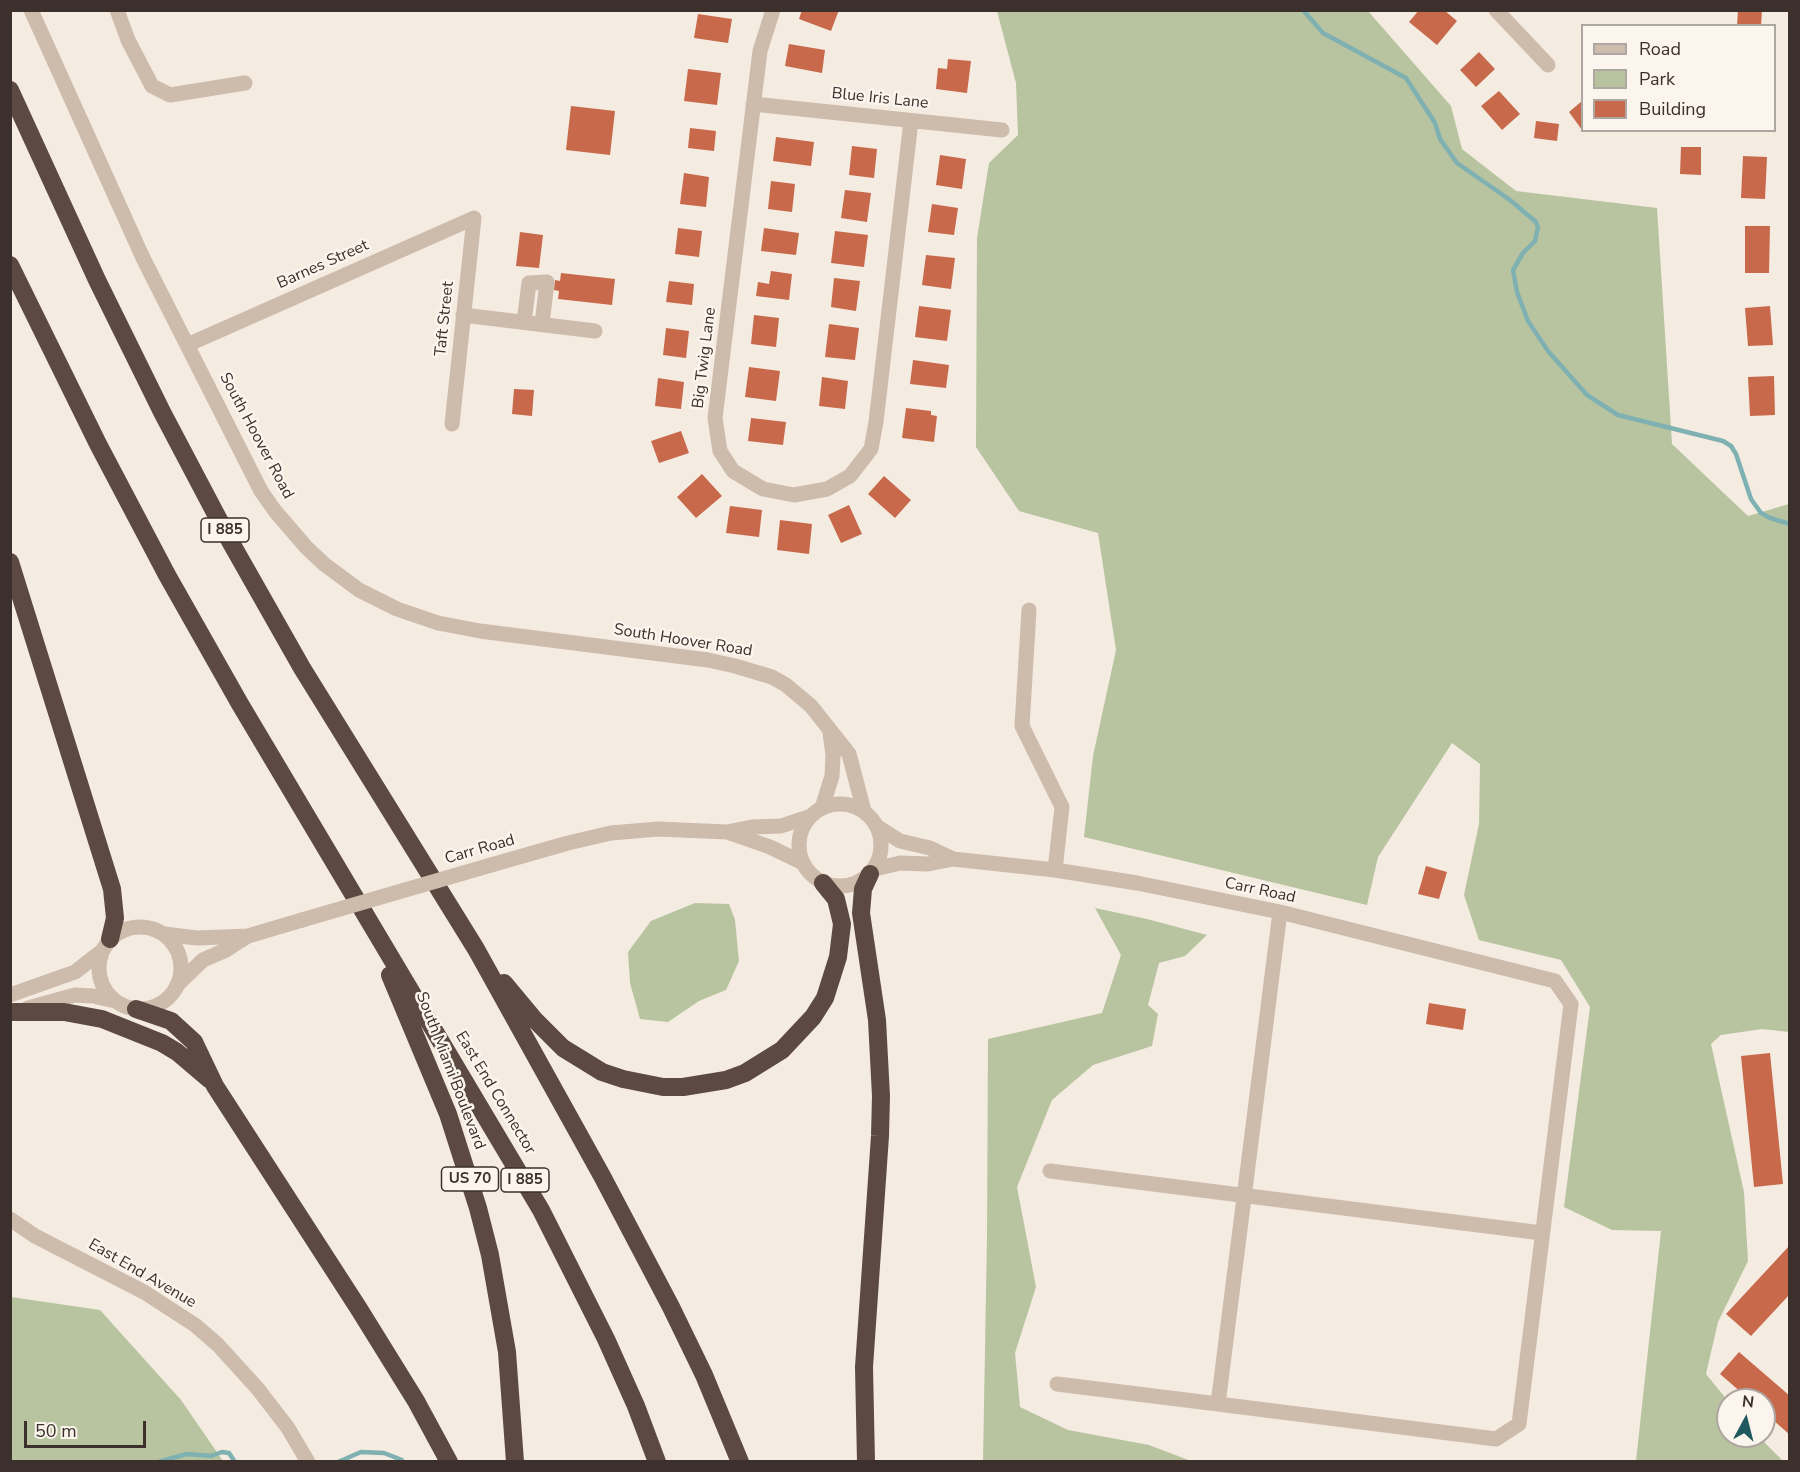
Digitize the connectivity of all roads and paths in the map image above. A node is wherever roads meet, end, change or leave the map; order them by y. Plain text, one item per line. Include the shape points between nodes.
1 (31, 10) edge
2 (117, 10) edge
3 (773, 10) edge
4 (1496, 10) edge
5 (1548, 65) dead end
6 (245, 83) dead end
7 (10, 90) edge
8 (753, 104) junction
9 (912, 121) junction
10 (1002, 130) dead end
11 (474, 218) joint
12 (10, 266) edge
13 (463, 315) junction
14 (524, 322) junction
15 (542, 324) junction
16 (596, 331) dead end
17 (187, 345) junction
18 (452, 424) dead end
19 (10, 562) edge
20 (1029, 610) dead end
21 (830, 733) junction
22 (864, 811) junction
23 (817, 812) junction
24 (878, 827) junction
25 (727, 832) junction
26 (953, 858) junction
27 (803, 863) junction
28 (1055, 870) junction
29 (872, 872) junction
30 (823, 883) junction
31 (1280, 912) junction
32 (364, 913) junction
33 (163, 933) junction
34 (248, 936) junction
35 (106, 945) junction
36 (476, 949) junction
37 (177, 985) junction
38 (12, 1001) edge
39 (116, 1002) junction
40 (136, 1009) junction
41 (215, 1086) junction
42 (1050, 1171) dead end
43 (1243, 1195) junction
44 (10, 1219) edge
45 (1542, 1233) junction
46 (1057, 1384) dead end
47 (1218, 1404) junction
48 (308, 1461) edge
49 (449, 1461) edge
50 (515, 1461) edge
51 (657, 1461) edge
52 (740, 1461) edge
53 (866, 1461) edge

1 - 17 street, South Hoover Road via 138,248
2 - 6 street via 152,87 170,95
3 - 8 street, Big Twig Lane via 760,51
4 - 5 street
7 - 36 highway, I 885 via 97,280 230,541 302,668
8 - 9 street, Blue Iris Lane
8 - 9 street, Big Twig Lane via 716,418 720,451 733,471 763,489 794,495 827,489 850,476 871,449
9 - 10 street, Blue Iris Lane
11 - 13 street, Taft Street
11 - 17 street, Barnes Street
12 - 32 highway, I 885 via 167,575
13 - 14 street
13 - 18 street, Taft Street
14 - 15 street
14 - 15 street via 529,283 547,282
15 - 16 street
17 - 21 street, South Hoover Road via 261,491 275,511 324,564 359,590 397,609 459,628 675,655 756,671 799,695
19 - 35 highway via 112,889 115,918
20 - 28 street via 1022,726 1062,807
21 - 22 street, South Hoover Road via 849,754
21 - 23 street via 832,776
22 - 23 street via 843,804
22 - 24 street
23 - 25 street, Carr Road via 781,826
23 - 27 street via 800,835
24 - 26 street, Carr Road via 900,841
24 - 29 street via 882,848
25 - 27 street, Carr Road
25 - 34 street, Carr Road, bridge via 658,829 611,833
26 - 28 street, Carr Road
26 - 29 street, Carr Road via 928,864 900,863
27 - 30 street
28 - 31 street, Carr Road
29 - 30 street via 858,883
29 - 53 highway via 863,889 861,913 877,1020 881,1106 866,1337
30 - 36 highway via 836,899 842,924 838,957 825,998 782,1050 745,1072 705,1085 643,1084 602,1072 583,1061 563,1048 534,1019
31 - 43 street
31 - 45 street, Carr Road via 1555,981 1571,1004
32 - 50 highway, South Miami Boulevard / US 70 via 430,1068 478,1208 507,1352
32 - 51 highway, East End Connector / I 885 via 541,1210 606,1339
33 - 34 street, Carr Road via 197,938
33 - 35 street via 150,927 135,927 122,930
33 - 37 street via 179,957
34 - 37 street, Carr Road via 203,960
35 - 38 street via 75,972
35 - 39 street via 98,964 100,979
36 - 52 highway, I 885 via 671,1307
37 - 40 street via 158,1005
38 - 39 street via 75,995
38 - 41 highway via 102,1019 162,1043
39 - 40 street
40 - 41 highway via 171,1021 187,1034
41 - 49 highway via 359,1309
42 - 43 street
43 - 45 street
43 - 47 street
44 - 48 street, East End Avenue via 144,1292 195,1325 258,1389
45 - 47 street via 1519,1424 1496,1439
46 - 47 street

